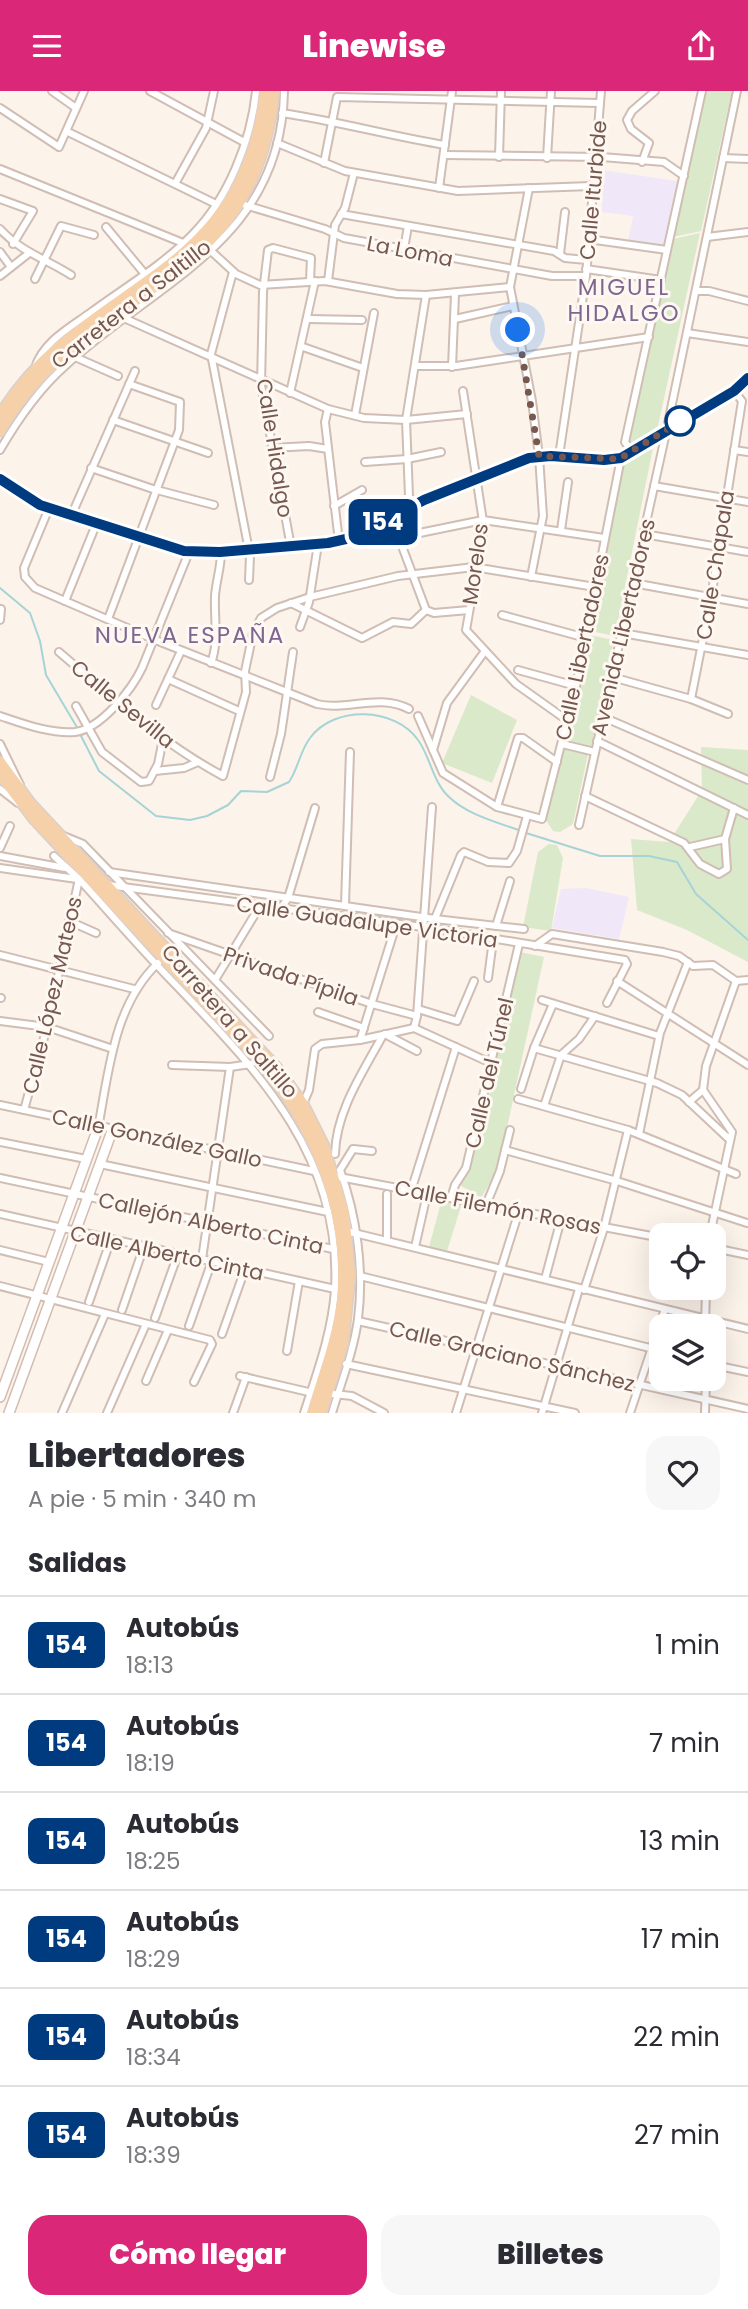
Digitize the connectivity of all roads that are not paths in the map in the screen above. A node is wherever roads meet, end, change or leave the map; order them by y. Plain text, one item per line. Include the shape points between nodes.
1 (52, 91) edge
2 (84, 91) edge
3 (150, 91) edge
4 (214, 91) edge
5 (256, 91) edge
6 (265, 91) edge
7 (274, 91) edge
8 (284, 91) edge
9 (452, 91) edge
10 (501, 91) edge
11 (551, 91) edge
12 (601, 91) edge
13 (655, 91) edge
14 (702, 91) edge
15 (737, 91) edge
16 (401, 94) edge
17 (450, 100) junction
18 (500, 101) junction
19 (551, 102) junction
20 (600, 103) junction
21 (0, 108) edge
22 (76, 108) junction
23 (282, 113) junction
24 (331, 120) junction
25 (208, 123) junction
26 (68, 132) junction
27 (244, 142) junction
28 (277, 143) junction
29 (444, 145) junction
30 (443, 155) junction
31 (499, 157) junction
32 (547, 158) junction
33 (594, 158) junction
34 (723, 158) junction
35 (748, 159) edge
36 (642, 162) junction
37 (324, 163) junction
38 (0, 169) edge
39 (354, 173) junction
40 (684, 176) junction
41 (176, 182) junction
42 (591, 185) junction
43 (439, 188) junction
44 (529, 188) junction
45 (0, 199) edge
46 (216, 204) junction
47 (244, 204) junction
48 (565, 212) dead end
49 (341, 214) junction
50 (408, 226) junction
51 (106, 227) dead end
52 (0, 229) edge
53 (748, 232) edge
54 (333, 233) junction
55 (94, 235) dead end
56 (707, 237) junction
57 (588, 239) junction
58 (183, 243) junction
59 (13, 244) junction
60 (518, 246) junction
61 (209, 249) junction
62 (404, 249) junction
63 (667, 250) junction
64 (0, 252) edge
65 (28, 254) junction
66 (560, 254) junction
67 (45, 260) junction
68 (587, 260) junction
69 (11, 267) junction
70 (514, 270) junction
71 (233, 272) junction
72 (586, 272) junction
73 (144, 273) junction
74 (71, 275) dead end
75 (0, 276) edge
76 (169, 278) junction
77 (35, 279) dead end
78 (660, 280) junction
79 (312, 281) junction
80 (328, 281) junction
81 (264, 285) junction
82 (510, 287) junction
83 (696, 291) junction
84 (455, 294) junction
85 (159, 295) junction
86 (425, 295) junction
87 (748, 302) edge
88 (513, 306) junction
89 (374, 313) dead end
90 (126, 319) junction
91 (309, 319) junction
92 (362, 320) dead end
93 (455, 320) junction
94 (687, 333) junction
95 (649, 337) junction
96 (748, 342) edge
97 (577, 346) junction
98 (303, 347) junction
99 (522, 355) junction
100 (75, 358) junction
101 (212, 359) junction
102 (415, 366) junction
103 (452, 367) junction
104 (363, 368) junction
105 (135, 371) dead end
106 (33, 372) junction
107 (118, 376) dead end
108 (748, 378) edge
109 (261, 381) junction
110 (129, 384) junction
111 (463, 391) dead end
112 (734, 391) junction
113 (290, 393) junction
114 (745, 401) edge
115 (328, 409) junction
116 (467, 414) junction
117 (0, 415) edge
118 (355, 415) junction
119 (406, 420) junction
120 (113, 421) junction
121 (667, 428) junction
122 (0, 431) edge
123 (176, 443) junction
124 (271, 448) junction
125 (328, 449) junction
126 (0, 450) edge
127 (635, 450) junction
128 (734, 450) junction
129 (441, 452) dead end
130 (748, 452) edge
131 (208, 453) dead end
132 (539, 456) junction
133 (559, 456) junction
134 (621, 458) junction
135 (407, 459) junction
136 (365, 462) dead end
137 (91, 468) junction
138 (0, 479) edge
139 (476, 479) junction
140 (568, 482) dead end
141 (654, 487) junction
142 (157, 490) junction
143 (362, 490) dead end
144 (726, 498) junction
145 (748, 502) edge
146 (214, 505) dead end
147 (334, 506) junction
148 (412, 506) junction
149 (49, 508) junction
150 (72, 514) junction
151 (391, 517) junction
152 (483, 520) junction
153 (97, 522) junction
154 (541, 527) junction
155 (561, 530) junction
156 (644, 534) junction
157 (400, 537) junction
158 (141, 538) junction
159 (604, 538) junction
160 (338, 542) junction
161 (318, 544) junction
162 (292, 547) junction
163 (718, 548) junction
164 (249, 551) junction
165 (189, 552) junction
166 (220, 552) junction
167 (748, 552) edge
168 (476, 568) junction
169 (414, 574) junction
170 (531, 577) junction
171 (249, 580) dead end
172 (633, 583) junction
173 (596, 587) junction
174 (310, 597) junction
175 (711, 598) junction
176 (65, 601) junction
177 (291, 603) junction
178 (748, 604) edge
179 (1, 609) edge
180 (426, 610) junction
181 (468, 610) junction
182 (306, 612) junction
183 (502, 615) dead end
184 (108, 619) junction
185 (0, 620) edge
186 (300, 627) dead end
187 (622, 633) junction
188 (586, 638) junction
189 (153, 639) junction
190 (482, 648) junction
191 (701, 648) junction
192 (181, 651) junction
193 (59, 652) dead end
194 (293, 652) dead end
195 (748, 655) edge
196 (211, 663) junction
197 (518, 670) dead end
198 (246, 676) junction
199 (612, 677) junction
200 (168, 680) junction
201 (576, 686) junction
202 (286, 690) junction
203 (691, 699) junction
204 (118, 703) junction
205 (156, 705) dead end
206 (76, 706) dead end
207 (409, 709) dead end
208 (239, 711) junction
209 (728, 714) dead end
210 (0, 716) edge
211 (418, 716) dead end
212 (603, 717) junction
213 (568, 721) junction
214 (89, 725) junction
215 (163, 739) junction
216 (597, 741) junction
217 (0, 744) edge
218 (565, 745) junction
219 (350, 752) dead end
220 (433, 752) junction
221 (593, 752) junction
222 (0, 762) edge
223 (198, 762) junction
224 (556, 762) junction
225 (155, 771) junction
226 (0, 774) edge
227 (270, 777) dead end
228 (748, 780) edge
229 (0, 789) edge
230 (23, 793) junction
231 (585, 796) junction
232 (432, 807) dead end
233 (497, 807) junction
234 (316, 808) dead end
235 (26, 809) junction
236 (734, 809) junction
237 (748, 815) edge
238 (527, 816) junction
239 (579, 825) dead end
240 (10, 826) dead end
241 (60, 835) junction
242 (725, 839) junction
243 (690, 847) junction
244 (0, 848) edge
245 (0, 856) edge
246 (54, 856) dead end
247 (0, 868) edge
248 (67, 868) junction
249 (109, 872) junction
250 (79, 879) junction
251 (510, 881) dead end
252 (106, 884) junction
253 (123, 887) junction
254 (288, 898) junction
255 (345, 905) junction
256 (260, 906) junction
257 (281, 908) junction
258 (424, 918) junction
259 (435, 919) junction
260 (69, 921) junction
261 (396, 925) junction
262 (496, 926) junction
263 (427, 928) junction
264 (524, 929) dead end
265 (166, 932) junction
266 (96, 933) dead end
267 (493, 940) junction
268 (519, 944) junction
269 (535, 946) junction
270 (622, 946) junction
271 (231, 954) junction
272 (0, 955) edge
273 (159, 959) junction
274 (624, 960) junction
275 (688, 962) junction
276 (59, 970) junction
277 (488, 978) dead end
278 (215, 980) junction
279 (748, 980) edge
280 (474, 981) dead end
281 (617, 981) junction
282 (736, 981) junction
283 (134, 989) junction
284 (542, 1000) dead end
285 (553, 1003) junction
286 (607, 1003) dead end
287 (372, 1004) junction
288 (318, 1012) dead end
289 (667, 1012) junction
290 (417, 1013) junction
291 (595, 1016) junction
292 (0, 1021) edge
293 (47, 1027) junction
294 (364, 1028) junction
295 (414, 1028) junction
296 (384, 1034) junction
297 (659, 1036) junction
298 (270, 1037) dead end
299 (360, 1040) junction
300 (714, 1046) junction
301 (456, 1047) junction
302 (113, 1048) junction
303 (534, 1048) junction
304 (416, 1051) dead end
305 (561, 1055) junction
306 (255, 1063) junction
307 (493, 1064) junction
308 (172, 1065) dead end
309 (748, 1065) edge
310 (230, 1067) junction
311 (650, 1081) junction
312 (521, 1089) dead end
313 (703, 1090) junction
314 (518, 1100) dead end
315 (689, 1102) junction
316 (303, 1104) junction
317 (0, 1105) edge
318 (544, 1105) junction
319 (24, 1110) junction
320 (98, 1128) junction
321 (510, 1130) dead end
322 (628, 1130) junction
323 (112, 1131) junction
324 (639, 1134) junction
325 (319, 1136) junction
326 (335, 1136) junction
327 (730, 1140) junction
328 (0, 1142) edge
329 (505, 1150) junction
330 (217, 1151) junction
331 (372, 1151) dead end
332 (335, 1154) dead end
333 (86, 1159) junction
334 (100, 1164) junction
335 (724, 1169) junction
336 (314, 1171) junction
337 (736, 1174) dead end
338 (339, 1175) junction
339 (0, 1178) edge
340 (617, 1181) junction
341 (212, 1189) junction
342 (411, 1191) junction
343 (74, 1193) junction
344 (387, 1193) dead end
345 (88, 1197) junction
346 (451, 1198) junction
347 (425, 1203) dead end
348 (486, 1205) junction
349 (519, 1211) junction
350 (328, 1212) junction
351 (715, 1213) junction
352 (0, 1214) edge
353 (561, 1219) junction
354 (733, 1219) junction
355 (207, 1223) junction
356 (713, 1223) edge
357 (747, 1223) edge
358 (604, 1228) junction
359 (731, 1228) dead end
360 (61, 1230) junction
361 (76, 1231) junction
362 (351, 1232) junction
363 (649, 1236) edge
364 (111, 1239) junction
365 (387, 1240) junction
366 (144, 1246) junction
367 (415, 1247) junction
368 (333, 1249) junction
369 (0, 1250) edge
370 (726, 1250) edge
371 (178, 1254) junction
372 (748, 1255) edge
373 (202, 1259) junction
374 (212, 1261) junction
375 (49, 1262) junction
376 (502, 1267) junction
377 (245, 1269) junction
378 (360, 1276) junction
379 (545, 1279) junction
380 (299, 1281) junction
381 (0, 1286) edge
382 (335, 1289) junction
383 (582, 1289) junction
384 (36, 1297) junction
385 (51, 1300) junction
386 (89, 1302) dead end
387 (489, 1307) junction
388 (664, 1309) junction
389 (122, 1310) dead end
390 (105, 1314) junction
391 (662, 1314) edge
392 (679, 1314) edge
393 (155, 1318) dead end
394 (358, 1321) junction
395 (146, 1324) junction
396 (188, 1326) dead end
397 (568, 1326) junction
398 (726, 1326) edge
399 (748, 1329) edge
400 (168, 1330) junction
401 (332, 1332) junction
402 (222, 1334) dead end
403 (477, 1347) junction
404 (649, 1348) edge
405 (287, 1351) dead end
406 (649, 1355) edge
407 (346, 1364) junction
408 (558, 1366) junction
409 (726, 1367) edge
410 (748, 1372) edge
411 (146, 1381) dead end
412 (194, 1382) dead end
413 (639, 1385) junction
414 (463, 1389) junction
415 (705, 1391) edge
416 (323, 1393) junction
417 (0, 1397) edge
418 (705, 1400) junction
419 (748, 1409) edge
420 (543, 1410) edge
421 (9, 1413) edge
422 (62, 1413) edge
423 (107, 1413) edge
424 (233, 1413) edge
425 (304, 1413) edge
426 (312, 1413) edge
427 (321, 1413) edge
428 (331, 1413) edge
429 (384, 1413) edge
430 (456, 1413) edge
431 (575, 1413) edge
432 (630, 1413) edge
433 (705, 1413) edge

1 - 22 street
2 - 22 street
3 - 25 street
4 - 25 street
5 - 27 street
6 - 106 main road, Carretera a Saltillo via 247,165 214,222 179,259 74,334
7 - 47 main road, Carretera a Saltillo via 262,158
8 - 23 street
9 - 17 street
10 - 18 street
11 - 19 street
12 - 20 street, Calle Iturbide
13 - 36 street via 627,120 631,129 649,142
14 - 40 street
15 - 34 street, Avenida Libertadores
16 - 17 street
16 - 24 street via 335,97
17 - 18 street
17 - 29 street
18 - 19 street
18 - 31 street
19 - 20 street
19 - 32 street
20 - 33 street, Calle Iturbide
21 - 26 street via 59,147
22 - 26 street
23 - 24 street
23 - 28 street
24 - 29 street via 361,131
24 - 37 street
25 - 27 street
25 - 41 street
26 - 41 street
27 - 46 street
28 - 37 street
28 - 47 street via 263,180
29 - 30 street
30 - 31 street
30 - 43 street
31 - 32 street
32 - 33 street
33 - 36 street
33 - 42 street, Calle Iturbide
34 - 35 street
34 - 56 street, Avenida Libertadores
36 - 40 street via 666,162
37 - 39 street
38 - 58 street
39 - 43 street
39 - 49 street
40 - 63 street
41 - 46 street
42 - 44 street
42 - 57 street, Calle Iturbide
43 - 44 street via 461,192
44 - 60 street
45 - 59 street via 33,211
46 - 58 street
47 - 54 street, La Loma
47 - 61 main road, Carretera a Saltillo
48 - 66 street
49 - 50 street
49 - 54 street
50 - 60 street
50 - 62 street
51 - 73 street
52 - 59 street
53 - 56 street
54 - 62 street, La Loma
54 - 80 street
55 - 67 street via 61,226
56 - 83 street, Avenida Libertadores
57 - 63 street
57 - 68 street, Calle Iturbide
58 - 73 street
59 - 65 street
60 - 66 street
60 - 70 street
61 - 71 street
61 - 76 main road, Carretera a Saltillo
61 - 85 street
62 - 70 street, La Loma
63 - 78 street
64 - 69 street
65 - 67 street
65 - 69 street
66 - 68 street
67 - 74 street
67 - 77 street
68 - 72 street, Calle Iturbide
69 - 75 street
70 - 72 street, La Loma via 556,277
70 - 82 street
71 - 81 street
71 - 101 street
72 - 78 street, La Loma
72 - 97 street, Calle Iturbide
73 - 106 street via 42,350
76 - 85 main road
76 - 122 main road, Carretera a Saltillo via 53,363
78 - 95 street
79 - 80 street
79 - 81 street
79 - 81 street, Calle Hidalgo via 311,258 271,248
79 - 91 street
80 - 86 street
81 - 109 street, Calle Hidalgo
82 - 84 street
82 - 88 street
83 - 87 street
83 - 94 street, Avenida Libertadores
84 - 86 street
84 - 93 street
85 - 90 street
86 - 102 street
88 - 93 street
88 - 99 street
89 - 104 street
90 - 100 street
90 - 101 street
91 - 92 street
91 - 98 street
93 - 103 street
94 - 96 street
94 - 121 street, Avenida Libertadores
95 - 97 street
95 - 127 street via 625,442
97 - 99 street
97 - 133 street, Calle Iturbide
98 - 104 street
98 - 113 street
99 - 103 street
99 - 132 street
100 - 107 street
100 - 126 street via 26,408
101 - 109 street
101 - 164 street
102 - 103 street
102 - 119 street
104 - 118 street
105 - 110 street
106 - 117 main road, Carretera a Saltillo
108 - 112 street
109 - 113 street
109 - 124 street, Calle Hidalgo
110 - 120 street
110 - 123 street via 181,403
111 - 116 street, Morelos
112 - 114 street, Calle Chapala
112 - 121 street
113 - 115 street
114 - 128 street, Calle Chapala
115 - 118 street
115 - 125 street
116 - 119 street
116 - 139 street, Morelos
118 - 119 street
119 - 135 street
120 - 123 street
120 - 137 street
121 - 127 street
121 - 141 street, Avenida Libertadores
123 - 131 street
123 - 142 street
124 - 125 street
124 - 162 street, Calle Hidalgo
125 - 147 street
127 - 134 street
128 - 130 street
128 - 144 street, Calle Chapala
129 - 135 street
132 - 133 street
132 - 139 street
132 - 154 street
133 - 134 street
134 - 159 street, Calle Libertadores
135 - 136 street
135 - 148 street
137 - 142 street
137 - 150 street
138 - 149 street
139 - 148 street
139 - 152 street, Morelos
140 - 155 street
141 - 144 street
141 - 156 street, Avenida Libertadores
142 - 146 street
142 - 158 street
143 - 147 street
144 - 145 street
144 - 163 street, Calle Chapala
147 - 160 street
148 - 151 street
149 - 150 street
149 - 176 street via 24,568 25,577
150 - 153 street
151 - 157 street
151 - 160 street
152 - 154 street
152 - 157 street
152 - 168 street, Morelos
153 - 158 street
153 - 176 street
154 - 155 street
154 - 170 street
155 - 159 street
156 - 163 street
156 - 172 street, Avenida Libertadores
157 - 169 street
158 - 165 street
158 - 184 street
159 - 173 street, Calle Libertadores
160 - 161 street
161 - 162 street
161 - 174 street
162 - 164 street
163 - 167 street
163 - 175 street, Calle Chapala
164 - 166 street
164 - 171 street
165 - 166 street
165 - 189 street
166 - 196 street
168 - 169 street via 449,567
168 - 170 street
168 - 181 street, Morelos
169 - 174 street
169 - 180 street
170 - 173 street
172 - 175 street
172 - 187 street, Avenida Libertadores
173 - 188 street, Calle Libertadores
174 - 177 street
174 - 182 street
175 - 178 street
175 - 191 street, Calle Chapala
176 - 184 street
177 - 182 street
177 - 198 street via 258,621
179 - 185 street
180 - 181 street
180 - 182 street via 411,624 393,622 362,638
181 - 190 street, Morelos via 466,630
182 - 186 street
183 - 188 street
184 - 189 street
187 - 191 street
187 - 199 street, Avenida Libertadores
188 - 201 street, Calle Libertadores
189 - 192 street
189 - 204 street via 138,677
190 - 213 street via 516,684
190 - 220 street via 447,703
191 - 195 street
191 - 203 street, Calle Chapala
192 - 196 street
192 - 200 street
193 - 204 street, Calle Sevilla
194 - 202 street
196 - 198 street
197 - 201 street
198 - 202 street
198 - 208 street
199 - 203 street
199 - 212 street, Avenida Libertadores
200 - 205 street
200 - 208 street
201 - 213 street, Calle Libertadores
202 - 207 street via 326,706 378,702
202 - 227 street via 282,734
203 - 209 street
204 - 214 street
204 - 215 street, Calle Sevilla
206 - 214 street
208 - 223 street, Calle Sevilla via 223,776
210 - 214 street via 58,731 78,731
211 - 220 street
212 - 216 street, Avenida Libertadores
212 - 228 street
213 - 218 street, Calle Libertadores
214 - 225 street via 102,752 138,781 149,781
215 - 223 street, Calle Sevilla
215 - 225 street
216 - 221 street, Avenida Libertadores
216 - 236 street
217 - 230 street
218 - 221 street
218 - 224 street, Calle Libertadores
219 - 255 street
220 - 233 street via 443,773
221 - 231 street, Avenida Libertadores
222 - 230 main road, Carretera a Saltillo
223 - 225 street
224 - 233 street via 520,737
224 - 238 street, Calle Libertadores via 542,819
226 - 235 main road, Carretera a Saltillo
229 - 235 street
230 - 241 main road, Carretera a Saltillo
231 - 239 street, Avenida Libertadores
231 - 243 street
232 - 258 street
233 - 238 street
234 - 254 street
235 - 273 main road, Carretera a Saltillo
236 - 237 street
236 - 242 street
238 - 259 street via 509,863 488,862 464,852
240 - 244 street
241 - 249 street via 79,841
241 - 252 main road, Carretera a Saltillo
242 - 243 street
242 - 243 street via 727,869 723,874 700,864
245 - 248 street
246 - 248 street
247 - 250 street
248 - 250 street
249 - 253 street
249 - 254 street, Calle Guadalupe Victoria
250 - 260 street, Calle López Mateos
250 - 273 street
251 - 262 street
252 - 253 street, Calle Guadalupe Victoria
252 - 316 main road, Carretera a Saltillo via 264,1052
253 - 256 street, Calle Guadalupe Victoria
253 - 265 street
254 - 255 street, Calle Guadalupe Victoria
254 - 257 street
255 - 258 street, Calle Guadalupe Victoria
256 - 257 street, Calle Guadalupe Victoria
256 - 271 street
257 - 261 street, Calle Guadalupe Victoria
258 - 259 street, Calle Guadalupe Victoria
258 - 263 street
259 - 262 street, Calle Guadalupe Victoria
259 - 263 street
260 - 266 street
260 - 276 street, Calle López Mateos
261 - 263 street, Calle Guadalupe Victoria
261 - 287 street
262 - 264 street, Calle Guadalupe Victoria
263 - 267 street, Calle Guadalupe Victoria
263 - 290 street
265 - 271 street, Privada Pípila
265 - 278 street
267 - 268 street, Calle Guadalupe Victoria
267 - 277 street
268 - 269 street, Calle Guadalupe Victoria
268 - 307 street, Calle del Túnel
269 - 270 street via 552,934
269 - 274 street, Calle Guadalupe Victoria
270 - 274 street
270 - 275 street via 663,952
271 - 278 street
271 - 287 street, Privada Pípila
272 - 276 street
273 - 283 street
273 - 306 main road, Carretera a Saltillo
274 - 281 street
275 - 282 street via 713,965
275 - 289 street
276 - 283 street
276 - 293 street, Calle López Mateos
278 - 298 street
279 - 282 street
280 - 290 street, Privada Pípila via 457,1021
281 - 286 street
281 - 289 street
282 - 300 street
283 - 302 street
284 - 285 street
285 - 291 street
285 - 303 street
287 - 290 street, Privada Pípila
287 - 294 street
288 - 294 street, Privada Pípila
289 - 297 street
289 - 300 street
290 - 295 street
291 - 297 street
291 - 305 street
292 - 293 street
293 - 302 street
293 - 319 street, Calle López Mateos
294 - 299 street
295 - 296 street
295 - 301 street
296 - 299 street
296 - 304 street
296 - 326 street via 346,1105
297 - 311 street
299 - 316 street via 316,1047
300 - 309 street
300 - 313 street
301 - 307 street
301 - 342 street
302 - 320 street
303 - 305 street
303 - 312 street
305 - 311 street
305 - 318 street
306 - 310 street
306 - 336 street, Carretera a Saltillo via 298,1130
306 - 401 main road, Carretera a Saltillo via 297,1109 331,1189 342,1275
307 - 346 street, Calle del Túnel via 466,1168
308 - 310 street
310 - 330 street
311 - 315 street
311 - 324 street
313 - 315 street
313 - 327 street via 730,1126
314 - 318 street
315 - 327 street
316 - 325 main road, Carretera a Saltillo
317 - 319 street, Calle González Gallo
318 - 322 street
319 - 320 street, Calle González Gallo
320 - 323 street, Calle González Gallo
320 - 333 street
321 - 329 street
322 - 324 street
322 - 340 street
323 - 330 street, Calle González Gallo
323 - 334 street
324 - 335 street
325 - 326 street
325 - 338 main road, Carretera a Saltillo
326 - 332 street
327 - 335 street
328 - 333 street
329 - 340 street
329 - 348 street
330 - 336 street, Calle González Gallo
330 - 341 street
331 - 338 street via 353,1149
333 - 343 street
334 - 341 street
334 - 345 street
335 - 337 street
335 - 351 street
336 - 350 street, Carretera a Saltillo
338 - 342 street, Calle Filemón Rosas
338 - 362 main road, Carretera a Saltillo
339 - 343 street, Calle Alberto Cinta
340 - 351 street
340 - 358 street
341 - 350 street
341 - 355 street
342 - 346 street, Calle Filemón Rosas
343 - 345 street, Calle Alberto Cinta
343 - 360 street
344 - 365 street
345 - 355 street, Callejón Alberto Cinta
345 - 361 street
346 - 348 street, Calle Filemón Rosas
347 - 367 street
348 - 349 street, Calle Filemón Rosas
349 - 353 street, Calle Filemón Rosas
349 - 376 street
350 - 368 street, Carretera a Saltillo
351 - 354 street
351 - 356 street
352 - 360 street, Calle Alberto Cinta
353 - 358 street, Calle Filemón Rosas
353 - 379 street
354 - 357 street
354 - 359 street
355 - 368 street, Callejón Alberto Cinta
355 - 373 street
358 - 363 street, Calle Filemón Rosas
358 - 383 street
360 - 361 street, Calle Alberto Cinta
360 - 375 street
361 - 364 street, Calle Alberto Cinta
361 - 385 street
362 - 365 street
362 - 378 street, Carretera a Saltillo
362 - 416 main road, Carretera a Saltillo via 349,1304 342,1344
364 - 366 street, Calle Alberto Cinta
364 - 386 street
365 - 367 street
366 - 371 street, Calle Alberto Cinta
366 - 389 street
367 - 376 street
368 - 382 street, Carretera a Saltillo
369 - 375 street
370 - 372 street
371 - 373 street, Calle Alberto Cinta
371 - 393 street
373 - 374 street, Calle Alberto Cinta
374 - 377 street, Calle Alberto Cinta
374 - 396 street
375 - 384 street
376 - 379 street
376 - 387 street
377 - 380 street, Calle Alberto Cinta
377 - 402 street
378 - 387 street
378 - 394 street, Carretera a Saltillo
379 - 383 street
380 - 382 street, Calle Alberto Cinta
380 - 405 street
381 - 384 street
382 - 401 street, Carretera a Saltillo
383 - 388 street
383 - 397 street
384 - 385 street
384 - 417 street
385 - 390 street
385 - 421 street
387 - 397 street
387 - 403 street
388 - 391 street
388 - 392 street
390 - 395 street
390 - 422 street
394 - 403 street, Calle Graciano Sánchez
394 - 407 street, Carretera a Saltillo
395 - 400 street
395 - 423 street
397 - 404 street
397 - 408 street
398 - 399 street
400 - 411 street
400 - 412 street via 211,1341
401 - 416 main road, Carretera a Saltillo
403 - 408 street, Calle Graciano Sánchez
403 - 414 street
406 - 413 street
407 - 414 street
407 - 416 street, Carretera a Saltillo
408 - 413 street, Calle Graciano Sánchez
408 - 420 street
409 - 410 street
413 - 418 street, Calle Graciano Sánchez
413 - 432 street
414 - 420 street
414 - 430 street
415 - 418 street
416 - 424 street via 243,1377
416 - 425 street, Carretera a Saltillo
416 - 426 main road, Carretera a Saltillo
416 - 427 main road, Carretera a Saltillo
416 - 428 street, Carretera a Saltillo
416 - 429 street via 352,1396
418 - 419 street, Calle Graciano Sánchez
418 - 433 street
420 - 431 street

